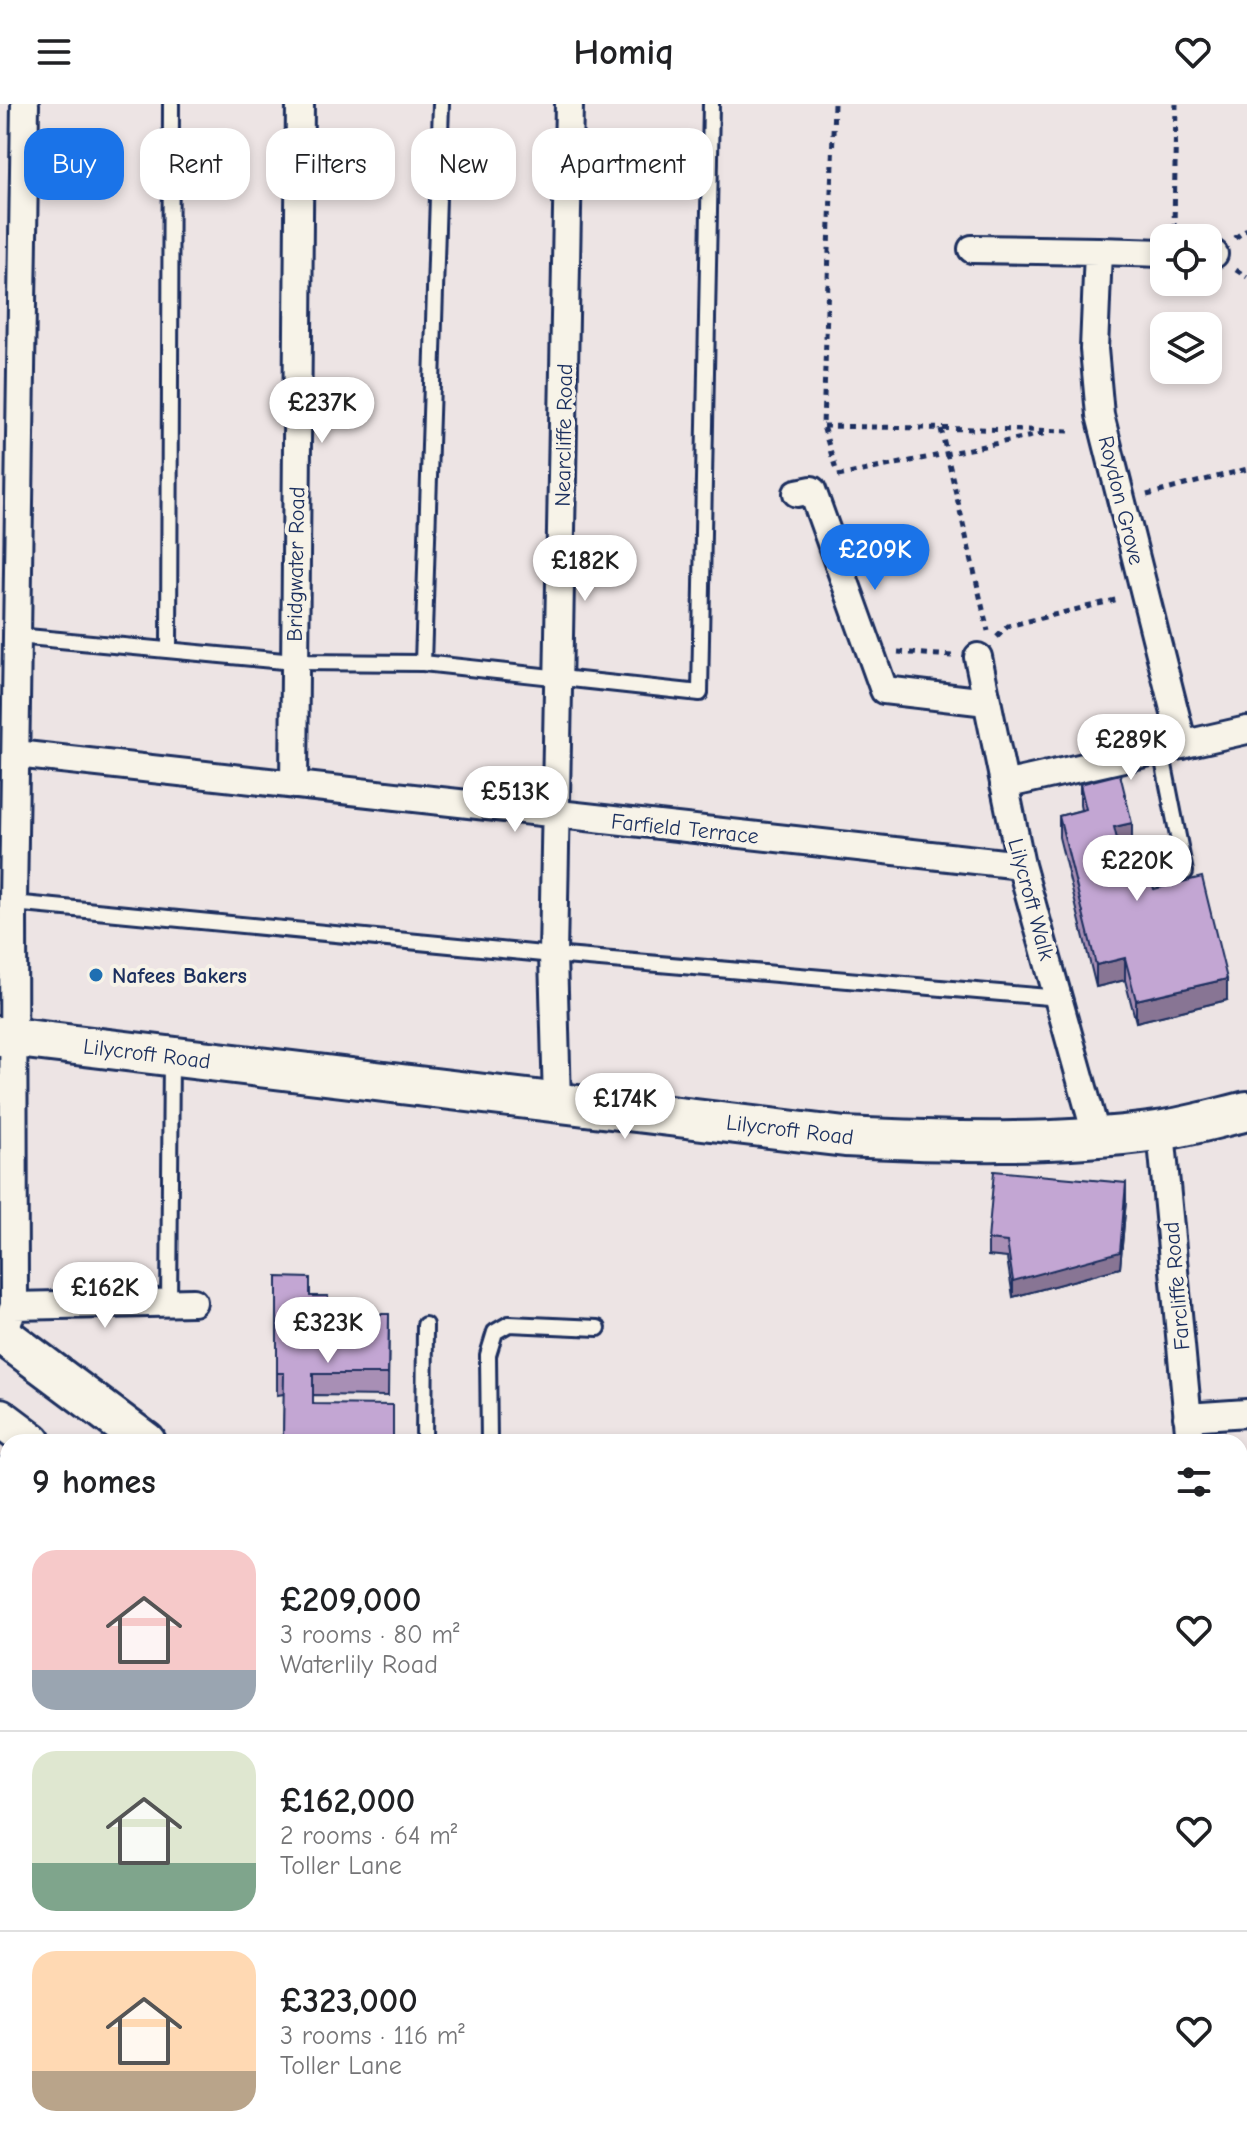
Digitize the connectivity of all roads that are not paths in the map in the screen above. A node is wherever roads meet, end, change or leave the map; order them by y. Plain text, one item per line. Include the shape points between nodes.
1 (25, 104) edge
2 (171, 104) edge
3 (300, 104) edge
4 (441, 104) edge
5 (569, 104) edge
6 (711, 104) edge
7 (972, 249) dead end
8 (1098, 251) junction
9 (1150, 253) edge
10 (805, 492) road end
11 (17, 636) junction
12 (169, 650) junction
13 (978, 657) road end
14 (294, 662) junction
15 (423, 663) junction
16 (559, 677) junction
17 (987, 702) junction
18 (1247, 730) edge
19 (1172, 748) junction
20 (16, 754) junction
21 (294, 785) junction
22 (1004, 785) junction
23 (557, 814) junction
24 (1021, 865) junction
25 (1185, 872) dead end
26 (13, 903) junction
27 (553, 955) junction
28 (1060, 998) junction
29 (6, 1037) edge
30 (171, 1055) junction
31 (557, 1102) junction
32 (1247, 1111) edge
33 (1161, 1131) junction
34 (1097, 1138) junction
35 (181, 1303) joint
36 (6, 1325) edge
37 (425, 1325) dead end
38 (598, 1328) dead end
39 (1247, 1413) edge
40 (0, 1418) edge
41 (1189, 1430) edge
42 (21, 1434) edge
43 (133, 1434) edge
44 (424, 1434) edge
45 (489, 1434) edge

1 - 11 street
2 - 12 lane
3 - 14 street, Bridgwater Road
4 - 15 lane
5 - 16 street, Nearcliffe Road
6 - 16 lane via 700,693
7 - 8 street
8 - 9 street
8 - 19 street, Roydon Grove via 1094,349 1104,431 1145,593
10 - 17 street via 884,690
11 - 12 lane
11 - 20 street
12 - 14 lane
13 - 17 street, Lilycroft Walk
14 - 15 lane
14 - 21 street, Bridgwater Road
15 - 16 lane
16 - 23 street, Nearcliffe Road
17 - 22 street, Lilycroft Walk
18 - 19 street
19 - 22 street
19 - 25 lane
20 - 21 street, Farfield Terrace
20 - 26 street
21 - 23 street, Farfield Terrace
22 - 24 street, Lilycroft Walk
23 - 24 street, Farfield Terrace
23 - 27 street, Nearcliffe Road
24 - 28 street, Lilycroft Walk
26 - 27 lane
26 - 29 street
27 - 28 lane
27 - 31 street, Nearcliffe Road
28 - 34 street, Lilycroft Walk
29 - 30 street, Lilycroft Road
29 - 36 street
30 - 31 street, Lilycroft Road
30 - 35 lane
31 - 34 street, Lilycroft Road via 845,1137 952,1142
32 - 33 street, Lilycroft Road
33 - 34 street, Lilycroft Road
33 - 41 street, Farcliffe Road
35 - 36 street
36 - 43 street
37 - 44 lane
38 - 45 lane via 509,1324 495,1332 488,1355
39 - 41 street
40 - 42 street

